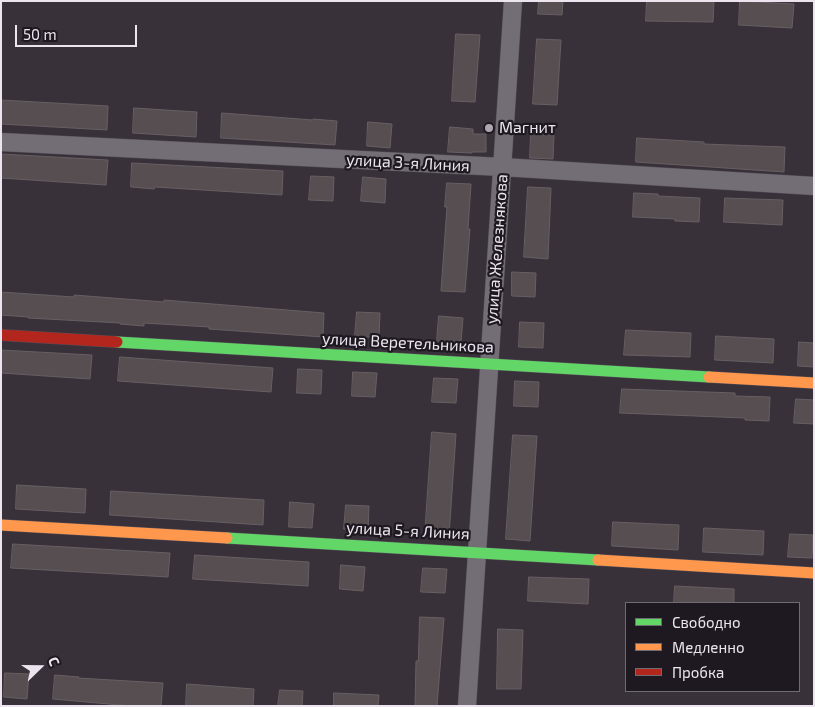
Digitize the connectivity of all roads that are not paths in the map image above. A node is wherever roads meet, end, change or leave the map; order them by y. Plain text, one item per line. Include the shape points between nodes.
1 (513, 1) edge
2 (1, 142) edge
3 (502, 167) junction
4 (814, 186) edge
5 (1, 335) edge
6 (489, 364) junction
7 (814, 383) edge
8 (1, 525) edge
9 (477, 552) junction
10 (814, 573) edge
11 (467, 706) edge

1 - 3 street, улица Железнякова
2 - 3 street, улица 3-я Линия
3 - 4 street, улица 3-я Линия
3 - 6 street, улица Железнякова
5 - 6 street, улица Веретельникова
6 - 7 street, улица Веретельникова
6 - 9 street, улица Железнякова
8 - 9 street, улица 5-я Линия
9 - 10 street, улица 5-я Линия
9 - 11 street, улица Железнякова

